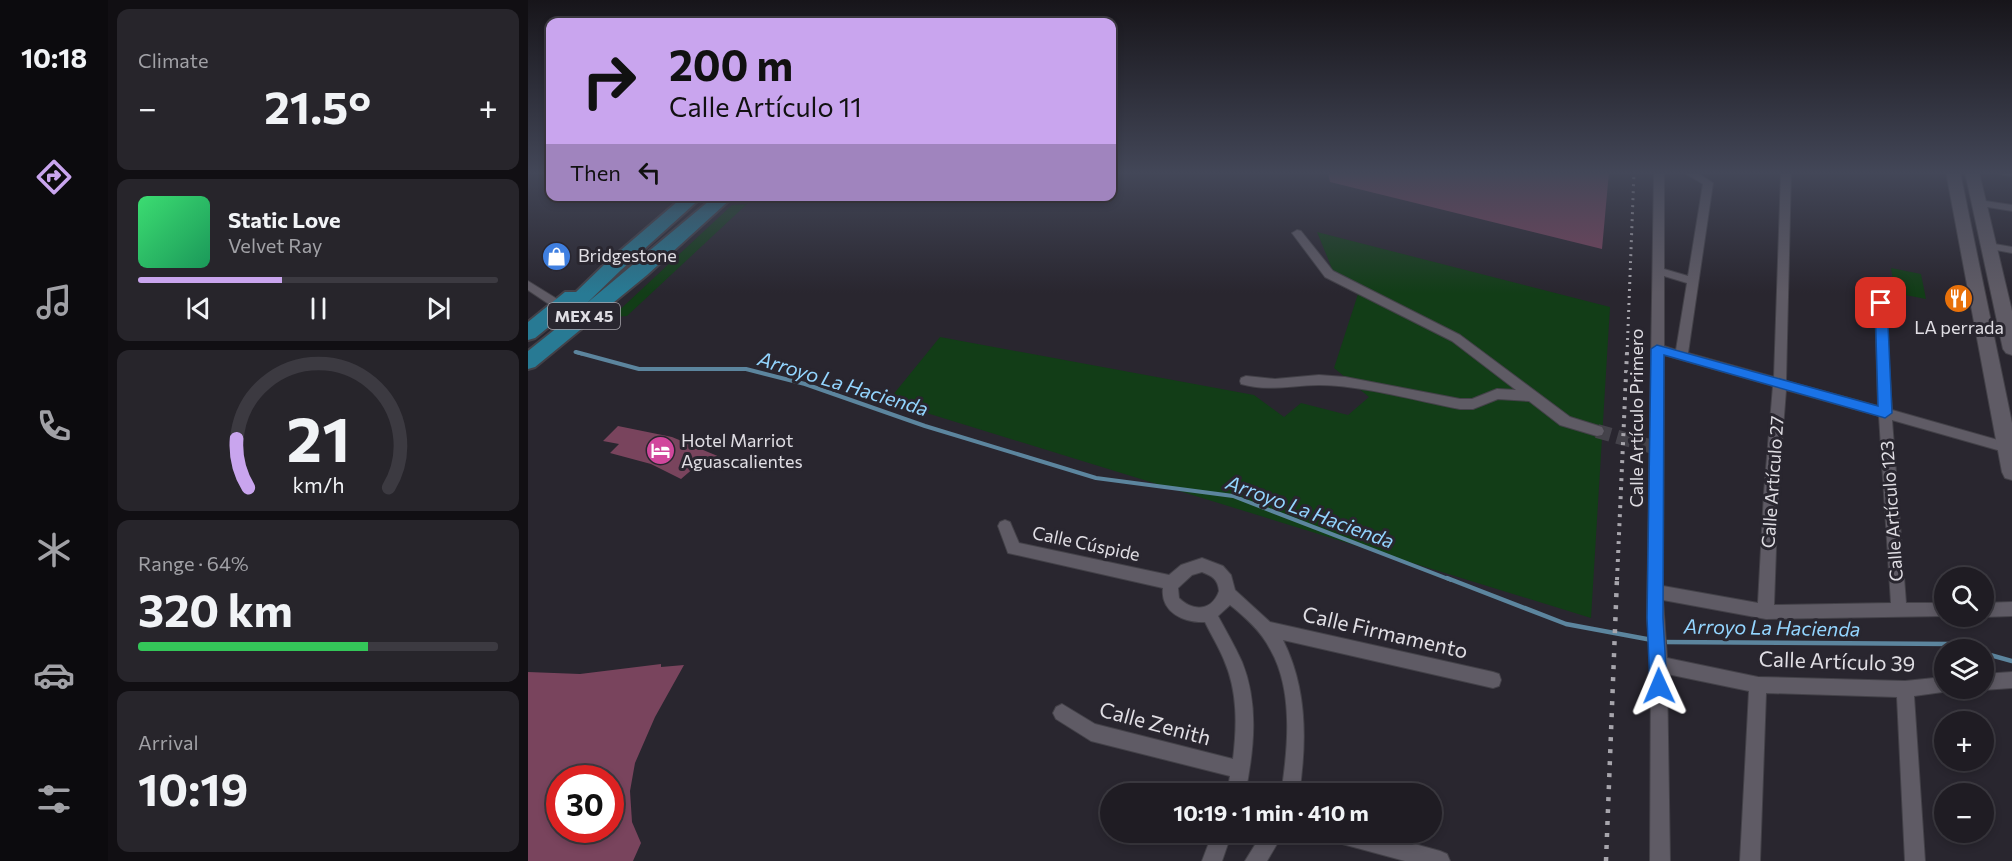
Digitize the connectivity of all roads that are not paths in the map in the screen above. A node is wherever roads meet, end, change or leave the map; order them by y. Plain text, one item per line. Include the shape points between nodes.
1 (676, 212) edge
2 (707, 212) edge
3 (1659, 212) edge
4 (1704, 212) edge
5 (1785, 212) edge
6 (1961, 212) edge
7 (1981, 212) edge
8 (1297, 232) dead end
9 (1989, 246) junction
10 (2012, 250) edge
11 (1658, 270) junction
12 (640, 271) junction
13 (1693, 281) junction
14 (528, 285) edge
15 (2006, 298) edge
16 (1881, 303) dead end
17 (563, 309) junction
18 (1983, 320) junction
19 (528, 333) edge
20 (2010, 334) edge
21 (528, 346) edge
22 (1657, 349) junction
23 (1681, 356) junction
24 (528, 362) edge
25 (528, 377) edge
26 (1246, 381) dead end
27 (1780, 383) junction
28 (1535, 396) junction
29 (1885, 413) junction
30 (1598, 431) tunnel mouth
31 (2008, 448) junction
32 (2012, 472) edge
33 (1005, 526) dead end
34 (1173, 583) junction
35 (1656, 592) junction
36 (1228, 594) junction
37 (2012, 609) edge
38 (1899, 610) junction
39 (1934, 610) edge
40 (1994, 610) edge
41 (1766, 612) junction
42 (1209, 614) junction
43 (1267, 629) junction
44 (1658, 657) junction
45 (1493, 680) dead end
46 (2012, 680) edge
47 (1994, 681) edge
48 (1758, 685) junction
49 (1934, 686) edge
50 (1905, 688) junction
51 (1062, 713) dead end
52 (1241, 770) junction
53 (1238, 783) edge
54 (1292, 783) edge
55 (1218, 843) edge
56 (1267, 843) edge
57 (1375, 843) edge
58 (1212, 861) edge
59 (1255, 861) edge
60 (1440, 861) edge
61 (1660, 861) edge
62 (1750, 861) edge
63 (1915, 861) edge

1 - 17 main road, MEX 45
2 - 12 main road, MEX 45
3 - 11 street, Calle Artículo Primero
4 - 13 street
5 - 27 street, Calle Artículo 27
6 - 18 main road
7 - 9 main road
8 - 28 street via 1329,274 1456,339
9 - 10 street
9 - 15 main road
11 - 13 street
11 - 22 street, Calle Artículo Primero
12 - 24 main road, MEX 45
12 - 25 main road
13 - 23 street
14 - 17 street
15 - 20 main road
16 - 29 street, Calle Artículo 123
17 - 19 main road
17 - 21 main road, MEX 45
18 - 20 street
18 - 31 main road
22 - 23 street
22 - 35 street, Calle Artículo Primero
23 - 27 street
26 - 28 street via 1345,382 1460,404 1473,404 1497,394
27 - 29 street
27 - 41 street, Calle Artículo 27
28 - 30 street via 1565,422
29 - 31 street
29 - 38 street, Calle Artículo 123
31 - 32 main road
33 - 34 street, Calle Cúspide via 1014,548
34 - 36 street via 1184,570 1202,565 1219,571 1228,585
34 - 42 street via 1172,599 1176,606 1190,615
35 - 41 street
35 - 44 street, Calle Artículo Primero
36 - 42 street via 1218,610
36 - 43 street
37 - 40 street
38 - 39 street
38 - 41 street
42 - 52 street via 1236,669 1245,711
43 - 45 street, Calle Firmamento
43 - 54 street via 1278,645 1295,708
44 - 48 street, Calle Artículo 39
44 - 61 street, Calle Artículo Primero
46 - 47 street
48 - 50 street, Calle Artículo 39
48 - 62 street
49 - 50 street, Calle Artículo 39
50 - 63 street
51 - 52 street, Calle Zenith via 1091,732
52 - 53 street
55 - 58 street
56 - 59 street
57 - 60 street

